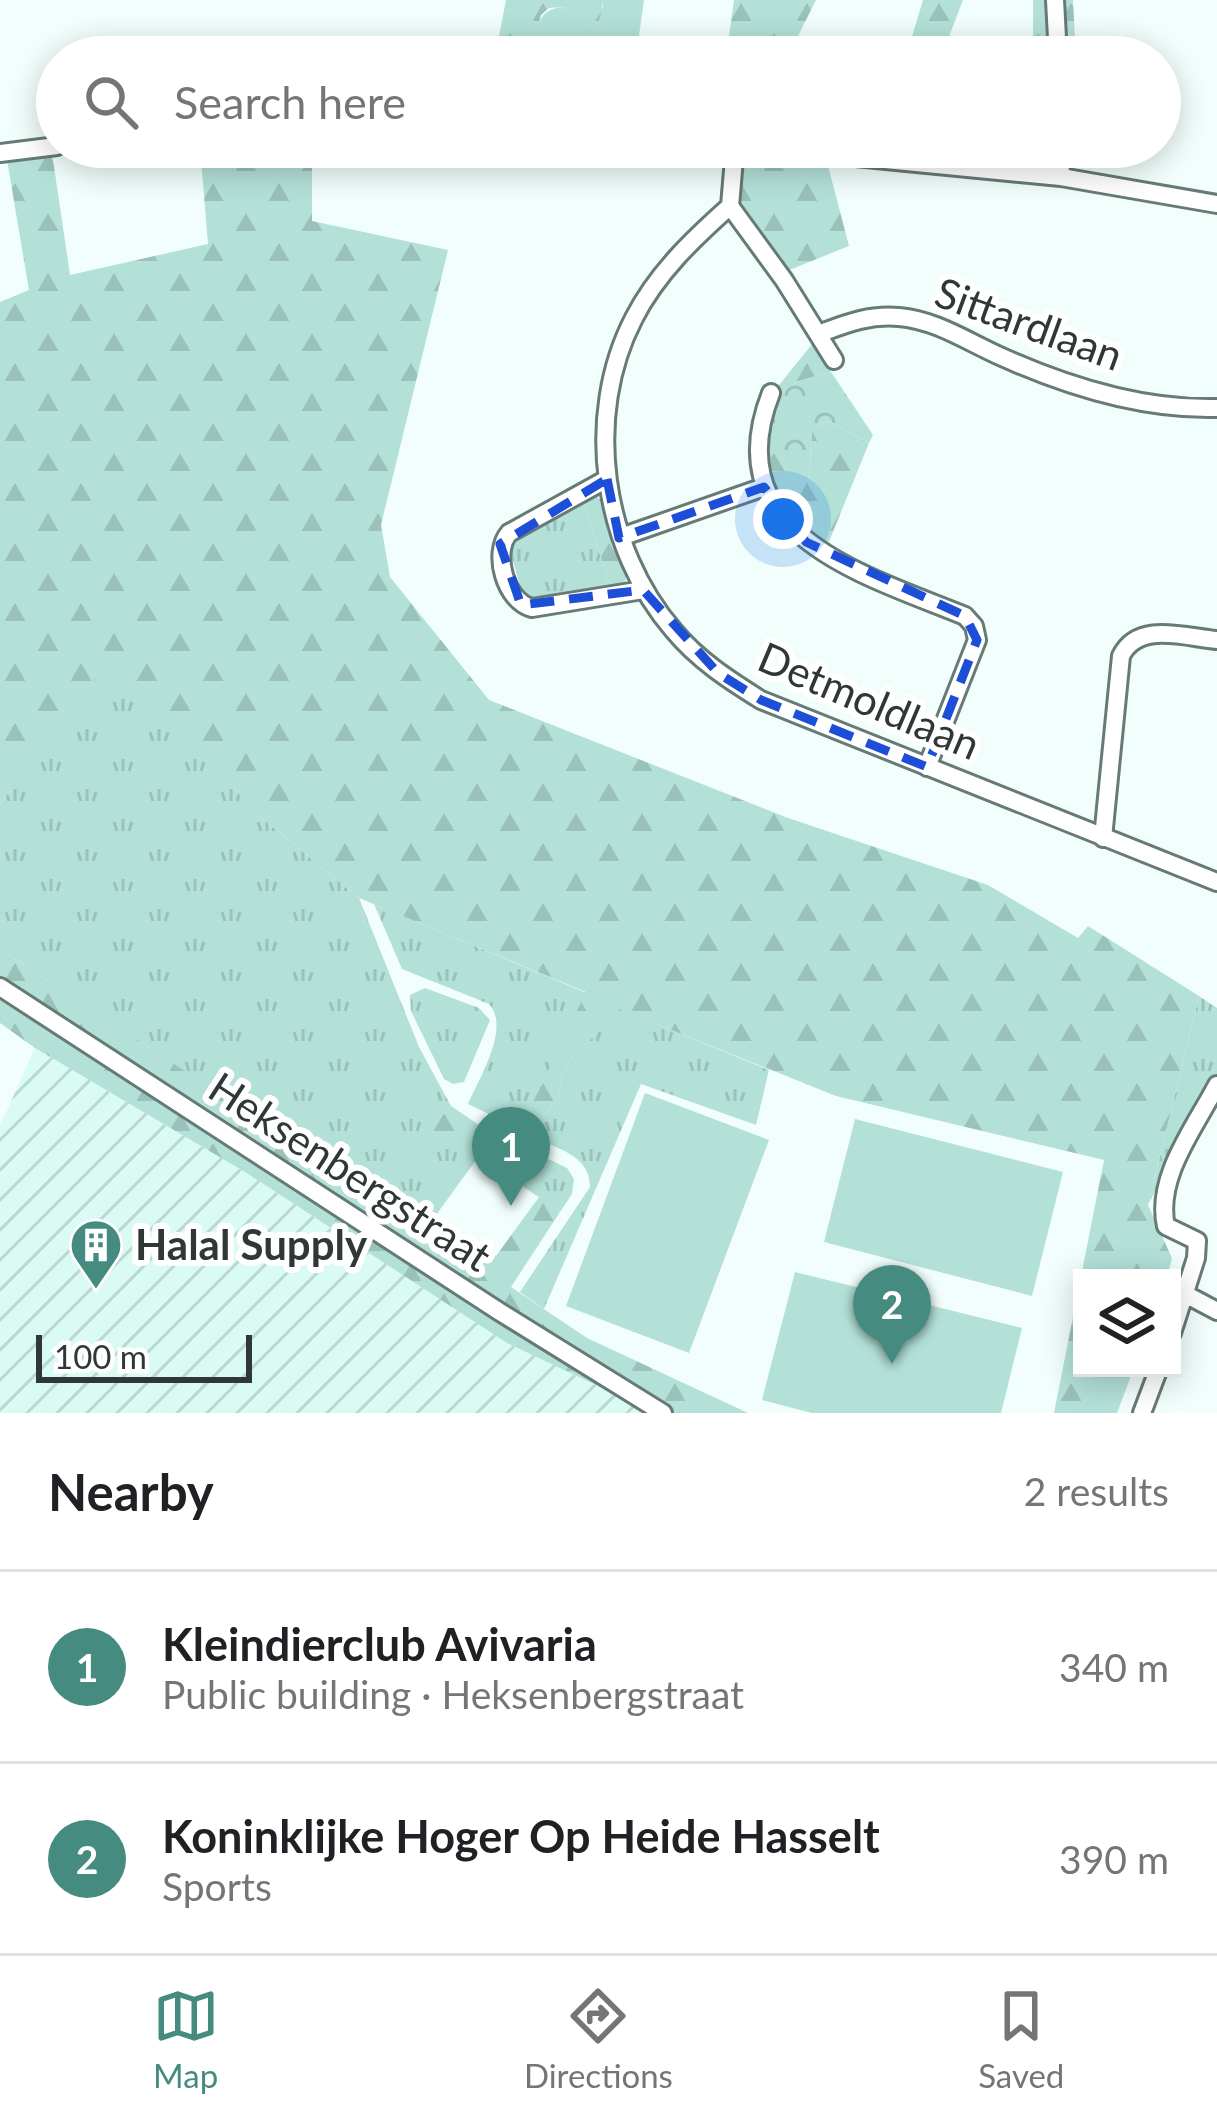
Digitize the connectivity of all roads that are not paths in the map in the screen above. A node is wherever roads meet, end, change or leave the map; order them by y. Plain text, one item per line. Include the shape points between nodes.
1 (1054, 0) edge
2 (1057, 36) edge
3 (36, 149) edge
4 (0, 153) edge
5 (733, 168) edge
6 (968, 168) edge
7 (1061, 168) edge
8 (1061, 177) junction
9 (1217, 204) edge
10 (730, 206) junction
11 (818, 334) junction
12 (834, 360) dead end
13 (761, 403) dead end
14 (1217, 408) edge
15 (607, 479) junction
16 (764, 487) junction
17 (621, 537) junction
18 (643, 590) junction
19 (1217, 640) edge
20 (927, 767) junction
21 (1103, 838) junction
22 (1217, 882) edge
23 (0, 987) edge
24 (1217, 1084) edge
25 (1197, 1241) junction
26 (1217, 1248) edge
27 (1185, 1294) junction
28 (1181, 1306) edge
29 (1217, 1311) edge
30 (1156, 1377) edge
31 (663, 1413) edge
32 (1142, 1413) edge

1 - 2 street
3 - 4 street
5 - 10 street
6 - 8 street
7 - 8 street
8 - 9 street
10 - 11 street
10 - 15 street, Detmoldlaan via 689,243 634,317 612,379
11 - 12 street
11 - 14 street, Sittardlaan via 868,317 901,317 1071,385
13 - 16 street
15 - 17 street, Detmoldlaan
15 - 18 street via 509,533 500,558 513,595 532,608
16 - 17 street
16 - 20 street via 787,523 827,557 974,626 977,640
17 - 18 street, Detmoldlaan
18 - 20 street, Detmoldlaan via 718,674 760,700
19 - 21 street via 1142,633 1128,641
20 - 21 street, Detmoldlaan
21 - 22 street, Detmoldlaan
23 - 31 street, Heksenbergstraat
24 - 25 street via 1162,1207 1166,1226
25 - 26 street
25 - 27 street
27 - 28 street
27 - 29 street
30 - 32 street

